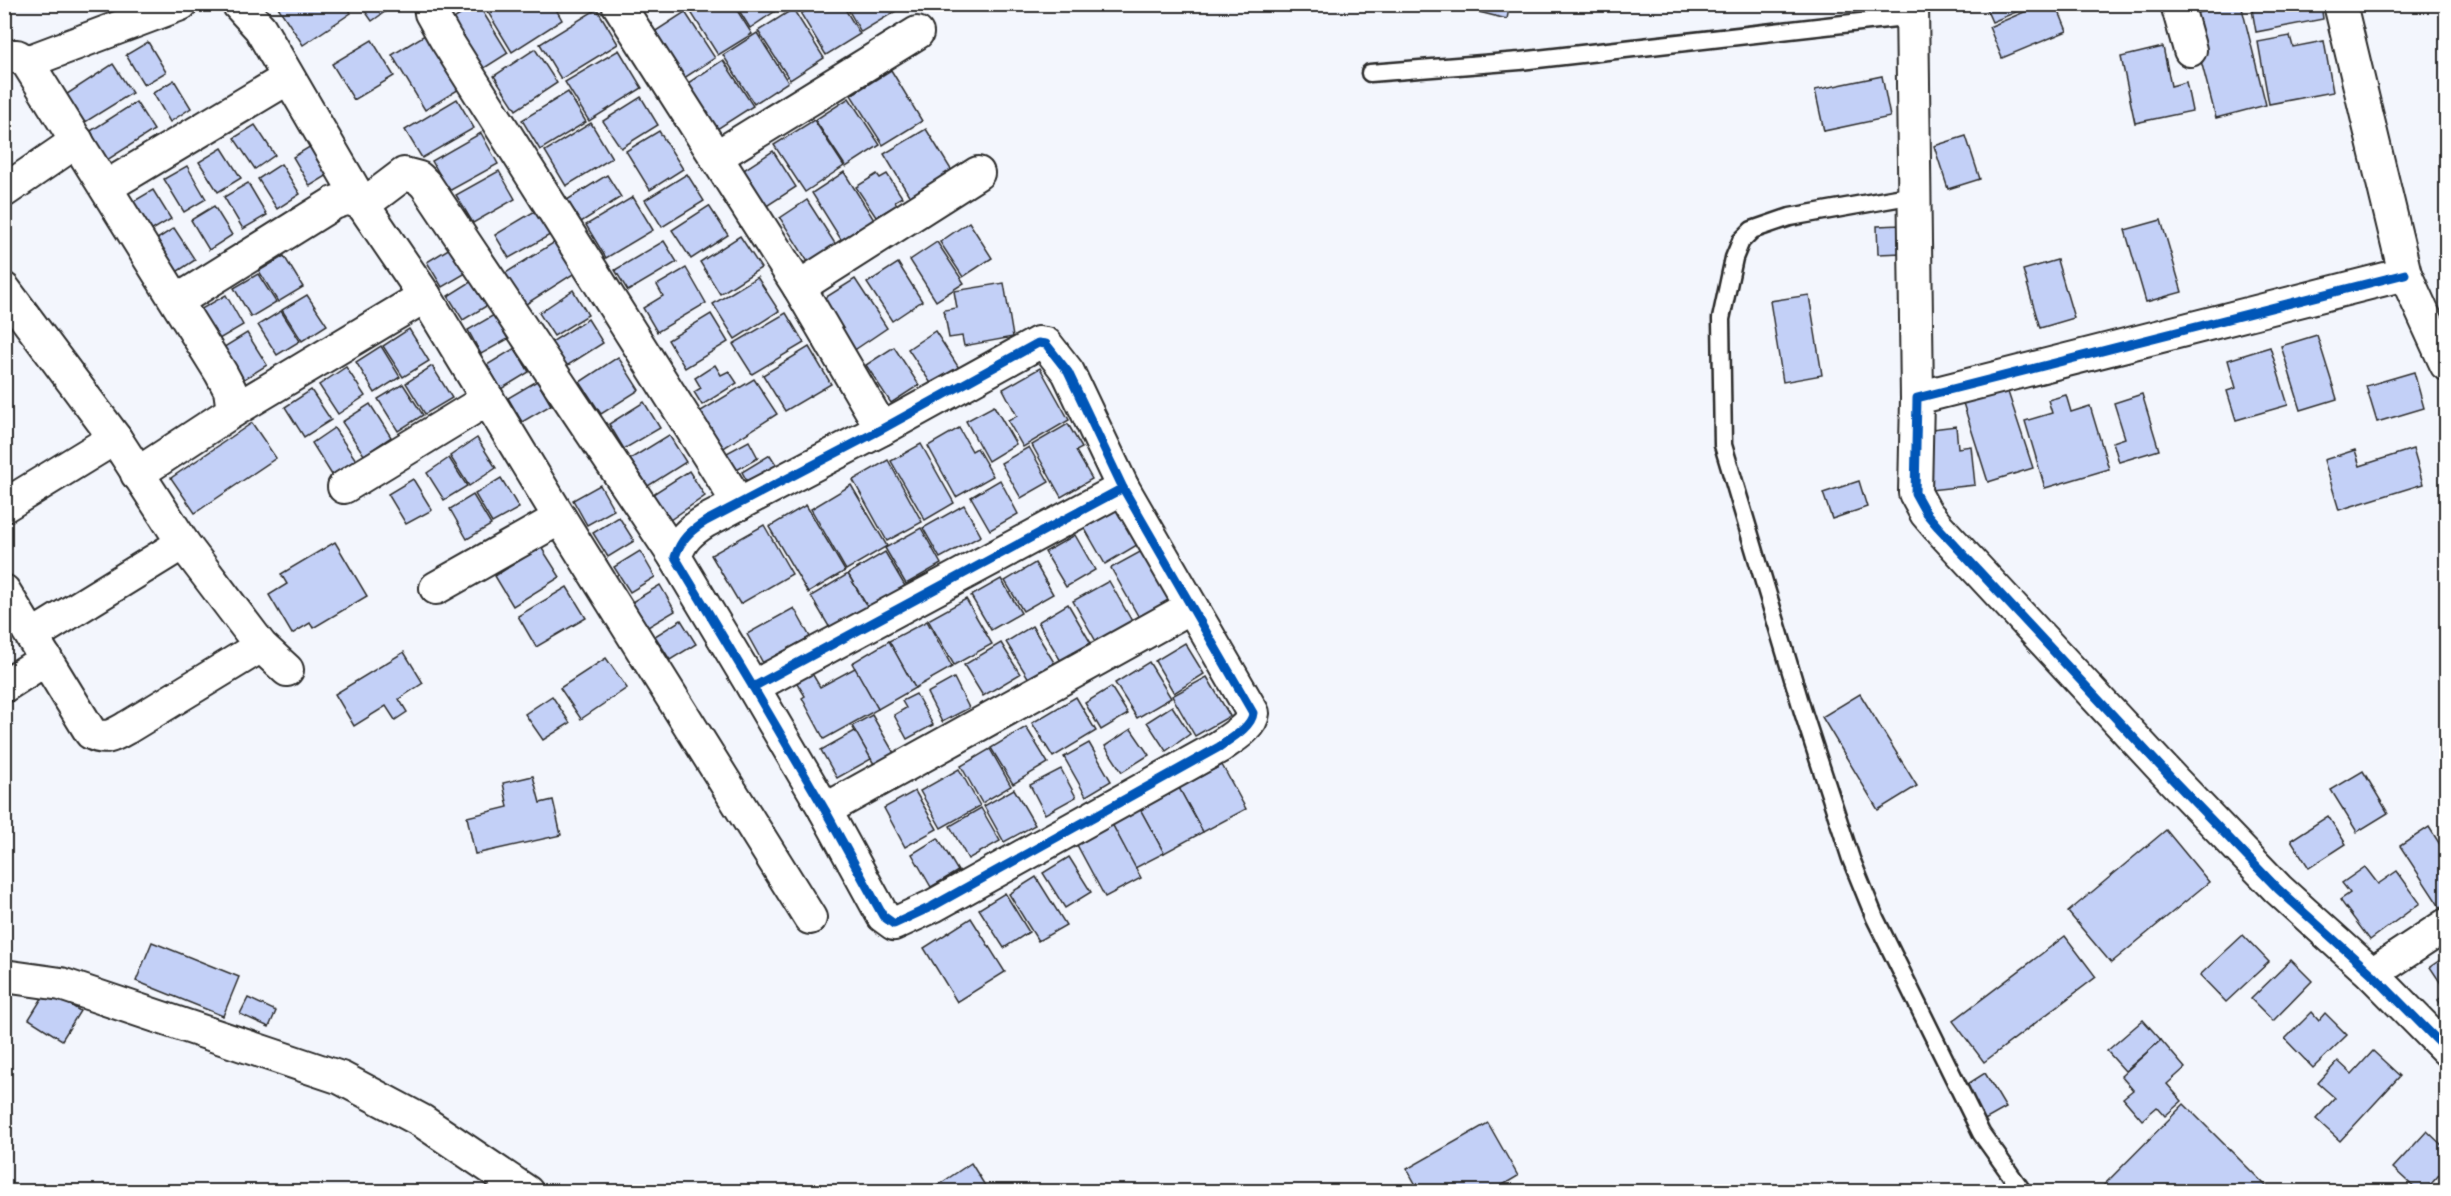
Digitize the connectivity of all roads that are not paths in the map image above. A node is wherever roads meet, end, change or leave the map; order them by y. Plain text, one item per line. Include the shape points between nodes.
1 (182, 4) edge
2 (238, 4) edge
3 (430, 4) edge
4 (2177, 4) edge
5 (2340, 4) edge
6 (630, 9) edge
7 (1912, 10) edge
8 (916, 33) dead end
9 (2190, 50) dead end
10 (16, 59) edge
11 (1370, 73) dead end
12 (288, 78) junction
13 (77, 141) junction
14 (716, 157) junction
15 (978, 173) dead end
16 (106, 187) junction
17 (4, 191) edge
18 (1914, 195) junction
19 (363, 205) junction
20 (2405, 274) junction
21 (799, 287) junction
22 (4, 289) edge
23 (426, 296) junction
24 (177, 301) junction
25 (2446, 364) edge
26 (1917, 398) junction
27 (488, 399) junction
28 (233, 411) junction
29 (882, 429) junction
30 (115, 438) junction
31 (137, 474) junction
32 (344, 487) dead end
33 (1123, 488) junction
34 (739, 504) junction
35 (4, 506) edge
36 (560, 518) junction
37 (183, 543) junction
38 (675, 557) junction
39 (436, 588) dead end
40 (4, 591) edge
41 (1191, 607) junction
42 (261, 646) junction
43 (39, 648) junction
44 (287, 670) dead end
45 (4, 686) edge
46 (753, 687) junction
47 (825, 810) junction
48 (810, 918) dead end
49 (2446, 925) edge
50 (2372, 974) junction
51 (4, 976) edge
52 (2446, 1048) edge
53 (527, 1191) edge
54 (2023, 1191) edge

1 - 10 street
2 - 12 street via 260,28
3 - 34 street via 446,38
4 - 9 street
5 - 20 street
6 - 14 street
7 - 11 lane via 1520,61
7 - 18 street
8 - 14 street
10 - 13 street
12 - 16 street
12 - 19 street
13 - 16 street
13 - 17 street
14 - 21 street
15 - 21 street
16 - 24 street
18 - 26 street
18 - 54 lane via 1790,217 1752,230 1741,241 1721,319 1723,445 1851,859 1875,918 1981,1133
19 - 23 street
19 - 24 street via 349,198 334,203
19 - 38 street via 404,174 419,178 426,185
20 - 25 street
20 - 26 street
21 - 29 street
22 - 30 street
23 - 27 street
23 - 28 street
24 - 28 street via 230,390
26 - 50 street via 1915,493 1926,513 2278,889
27 - 32 street
27 - 36 street
28 - 31 street
29 - 33 street via 1026,347 1046,344 1068,372
29 - 34 street
30 - 31 street
30 - 35 street
31 - 37 street
33 - 41 street
33 - 46 street
34 - 38 street via 689,532 679,543
36 - 39 street
36 - 48 street
37 - 42 street
37 - 43 street
38 - 46 street
40 - 43 street
41 - 47 street
41 - 47 street via 1254,717 1219,747 1169,776 894,924 878,909
42 - 43 street via 107,738 91,734
42 - 44 street
43 - 45 street
46 - 47 street
49 - 50 street
50 - 52 street
51 - 53 street via 61,984 341,1078 422,1121

